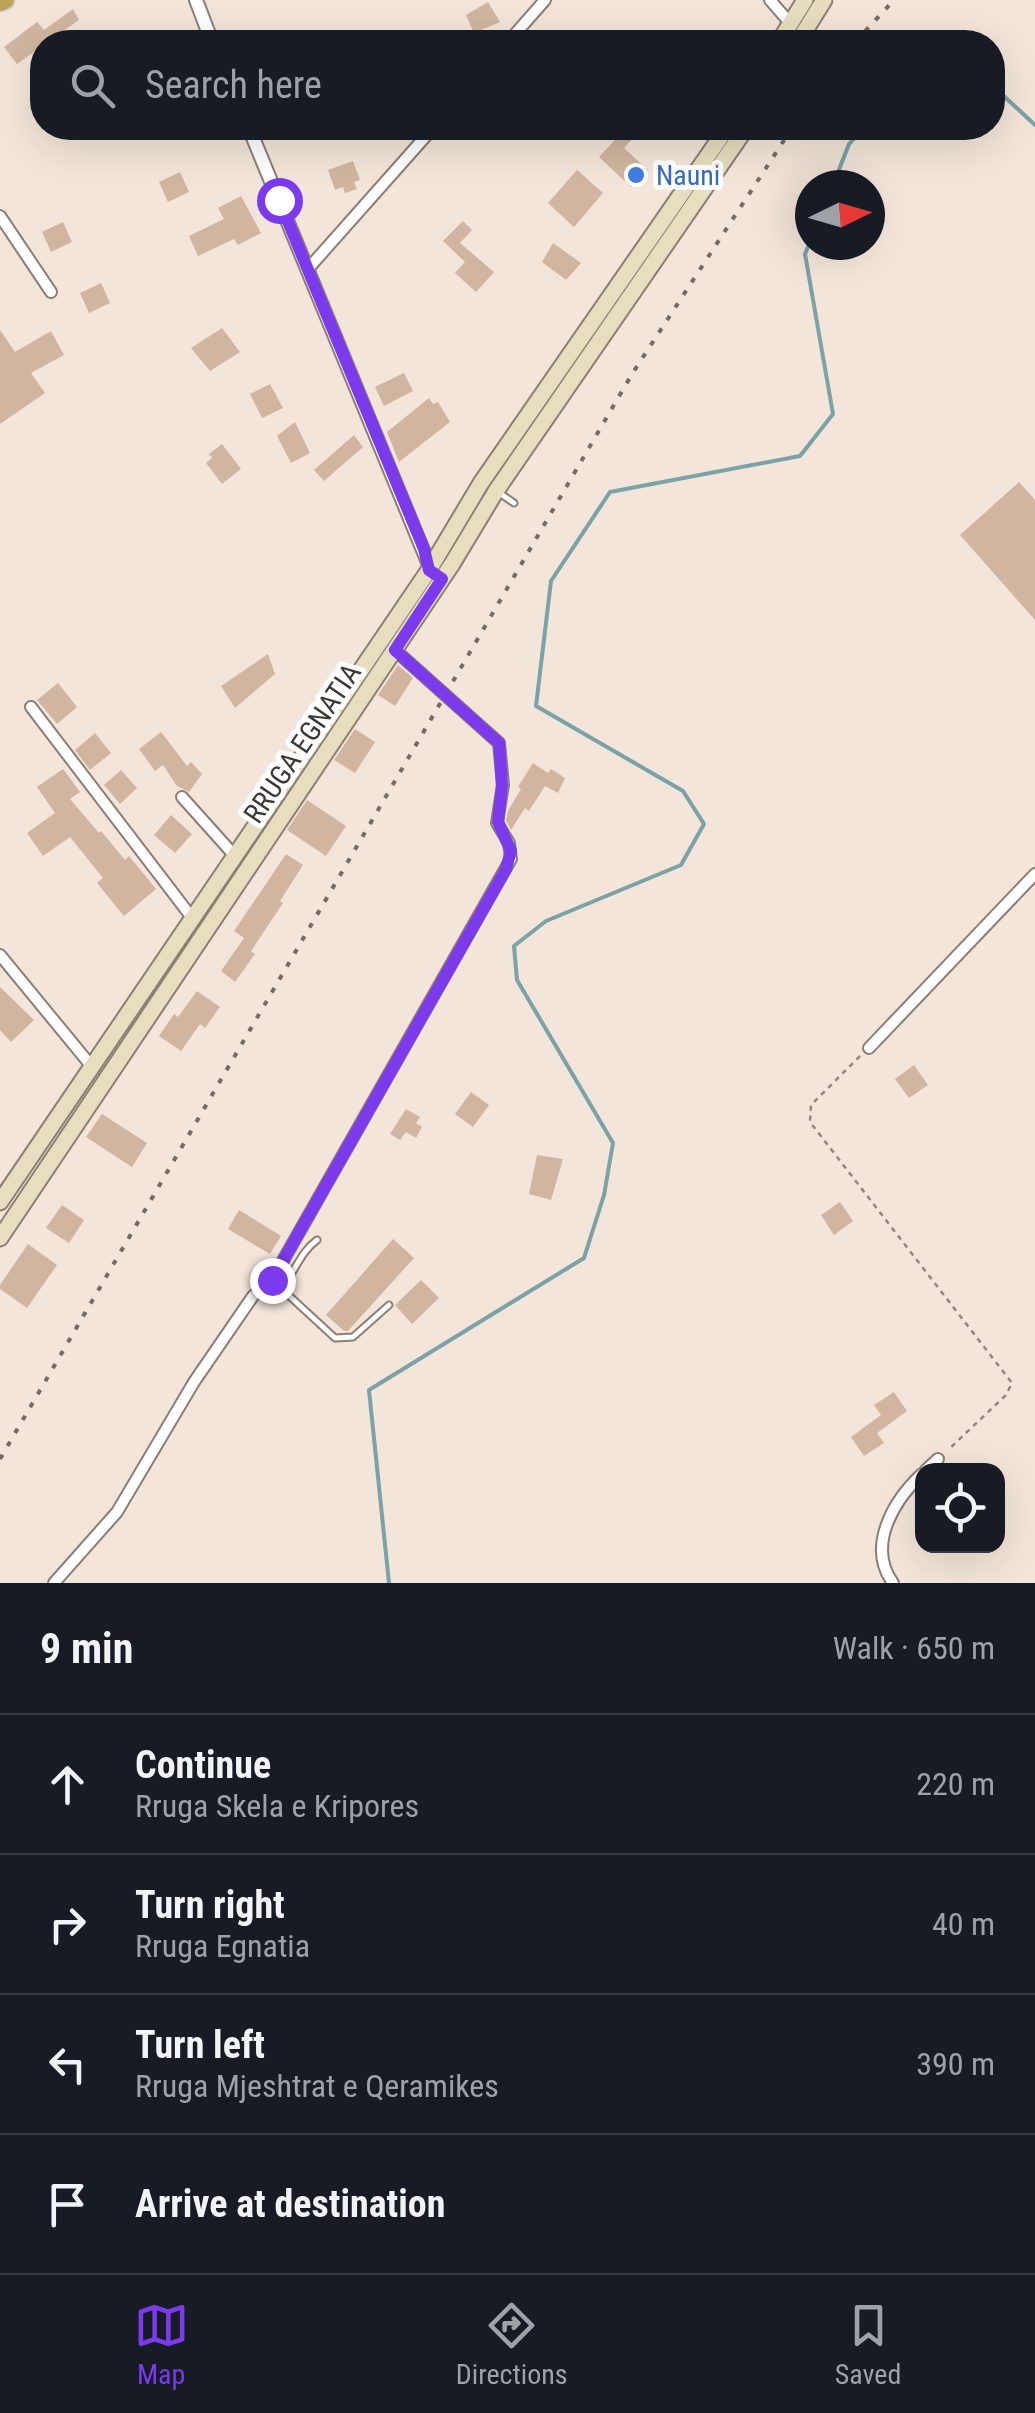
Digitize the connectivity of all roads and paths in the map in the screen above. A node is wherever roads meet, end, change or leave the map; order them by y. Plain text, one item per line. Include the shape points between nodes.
1 (197, 0) edge
2 (545, 0) edge
3 (770, 0) edge
4 (805, 0) edge
5 (824, 0) edge
6 (790, 24) junction
7 (211, 30) edge
8 (519, 30) edge
9 (786, 30) edge
10 (805, 30) edge
11 (254, 140) edge
12 (422, 140) edge
13 (719, 140) edge
14 (738, 140) edge
15 (0, 216) edge
16 (307, 270) junction
17 (51, 292) dead end
18 (496, 491) junction
19 (514, 503) dead end
20 (431, 552) junction
21 (452, 564) junction
22 (436, 574) junction
23 (395, 650) junction
24 (31, 707) dead end
25 (182, 797) dead end
26 (234, 855) junction
27 (1035, 874) edge
28 (193, 920) junction
29 (0, 955) edge
30 (869, 1048) joint
31 (93, 1068) junction
32 (0, 1202) edge
33 (0, 1238) edge
34 (316, 1240) dead end
35 (276, 1285) junction
36 (389, 1305) dead end
37 (938, 1459) joint
38 (934, 1463) edge
39 (915, 1482) edge
40 (54, 1583) edge
41 (892, 1583) edge

1 - 7 street
2 - 8 street
3 - 6 street
4 - 6 main road
5 - 10 main road
6 - 9 main road
11 - 16 street
12 - 16 street
13 - 20 main road, RRUGA EGNATIA
14 - 18 main road, RRUGA EGNATIA
15 - 17 street
16 - 20 street
18 - 19 lane
18 - 21 main road, RRUGA EGNATIA
20 - 21 street
20 - 22 main road, RRUGA EGNATIA
21 - 22 main road, RRUGA EGNATIA
22 - 23 main road, RRUGA EGNATIA
22 - 26 main road, RRUGA EGNATIA
23 - 33 main road, RRUGA EGNATIA
23 - 35 street via 499,743 498,822 511,859
24 - 28 street
25 - 26 street
26 - 28 main road, RRUGA EGNATIA
27 - 30 street
28 - 31 main road, RRUGA EGNATIA
29 - 31 street
30 - 37 path via 811,1105 810,1122 1012,1382
31 - 32 main road, RRUGA EGNATIA
34 - 35 lane via 288,1282
35 - 36 lane via 344,1340
35 - 40 street via 253,1296 117,1512
37 - 38 street
39 - 41 street via 896,1502 886,1528 882,1560

